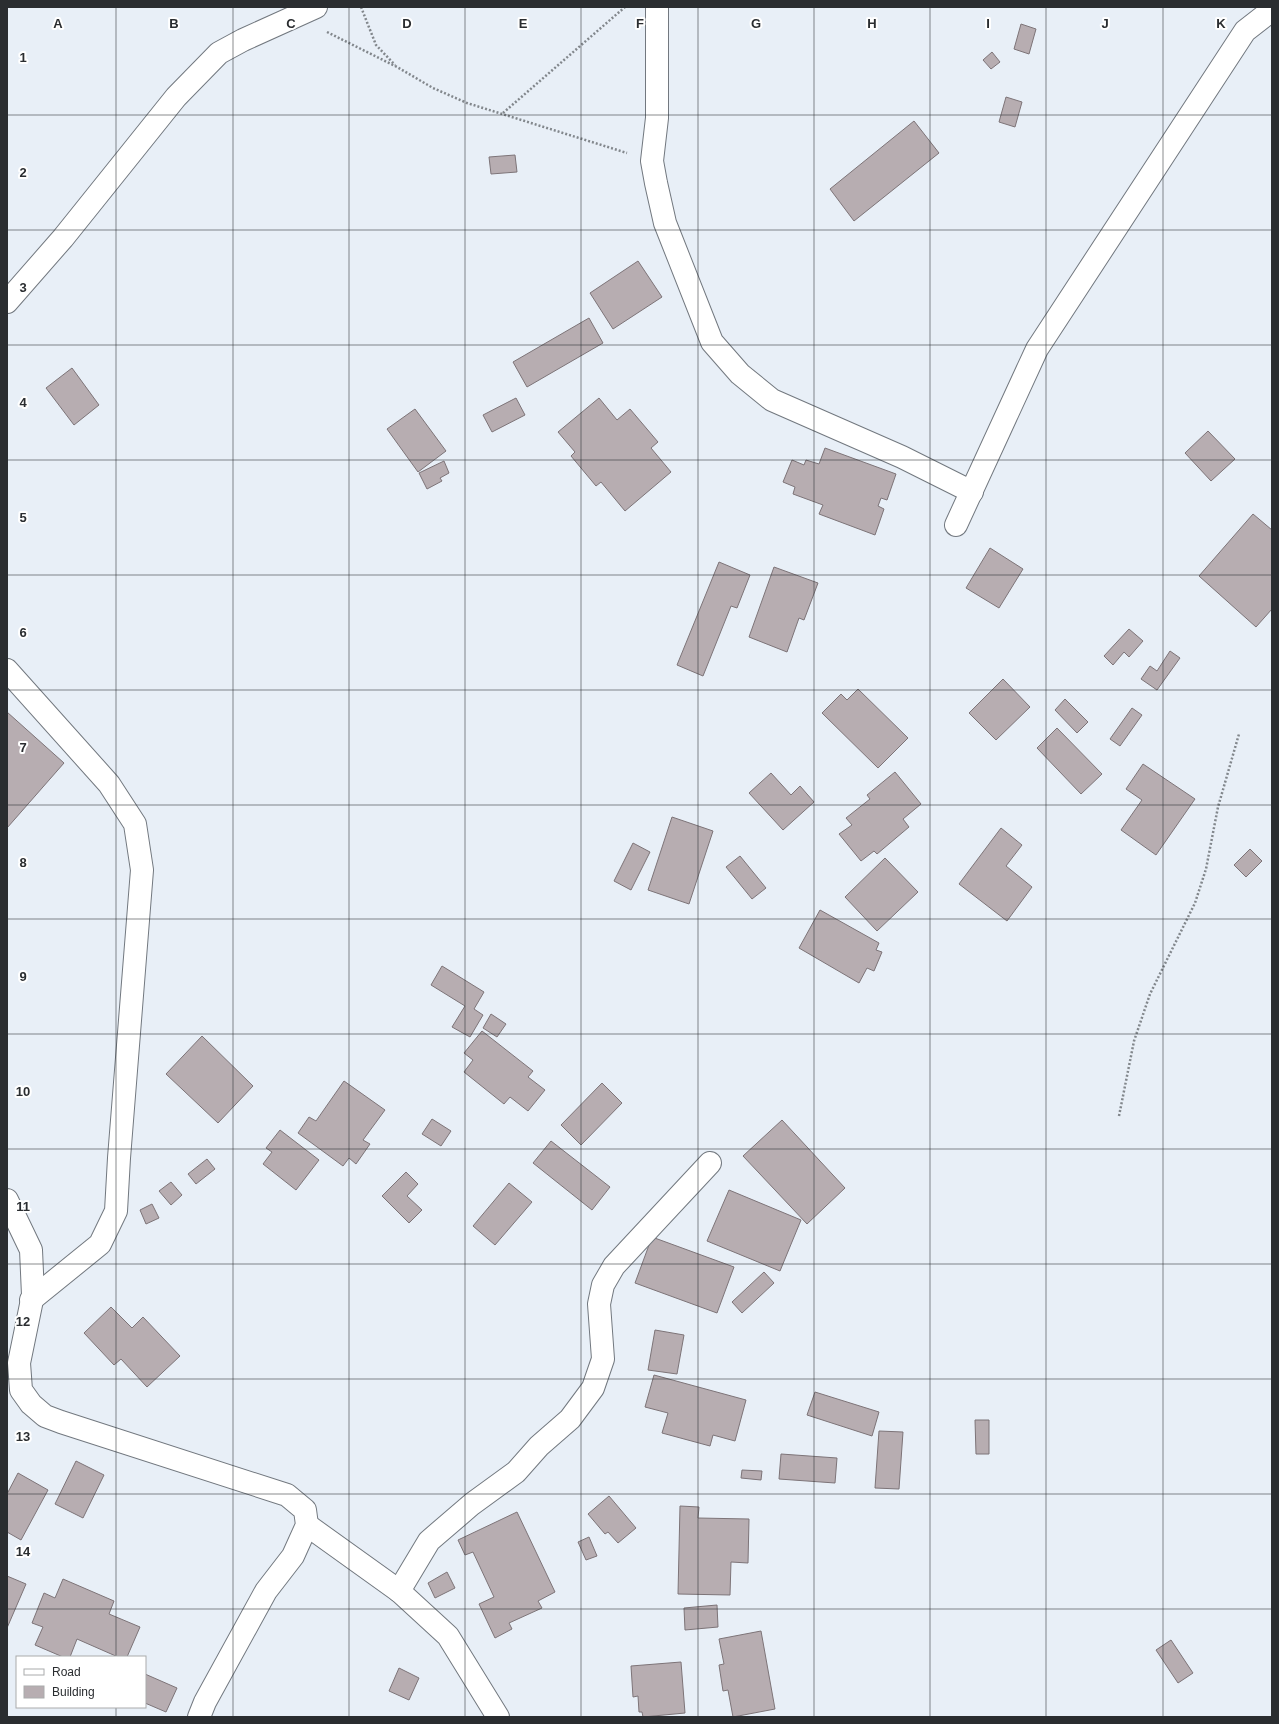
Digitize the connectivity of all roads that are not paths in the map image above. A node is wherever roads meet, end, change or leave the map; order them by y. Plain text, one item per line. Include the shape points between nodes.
1 (657, 7) edge
2 (312, 10) edge
3 (1272, 10) edge
4 (7, 302) edge
5 (972, 492) junction
6 (956, 525) dead end
7 (7, 670) edge
8 (710, 1163) dead end
9 (7, 1200) edge
10 (31, 1300) junction
11 (307, 1525) junction
12 (398, 1591) junction
13 (199, 1717) edge
14 (498, 1717) edge

1 - 5 street via 656,118 652,160 665,223 712,342 740,374 772,400
2 - 4 street via 242,40 219,53 176,97 63,238
3 - 5 street via 1246,30 1037,349
5 - 6 street
7 - 10 street via 109,784 135,824 142,870 116,1211 100,1244
8 - 12 street via 614,1266 603,1285 599,1304 603,1359 593,1388 570,1419 539,1446 516,1472 472,1504 429,1541
9 - 10 street via 31,1250
10 - 11 street via 19,1363 21,1390 44,1416 287,1495 305,1510
11 - 12 street
11 - 13 street via 292,1556 266,1591
12 - 14 street via 448,1636

